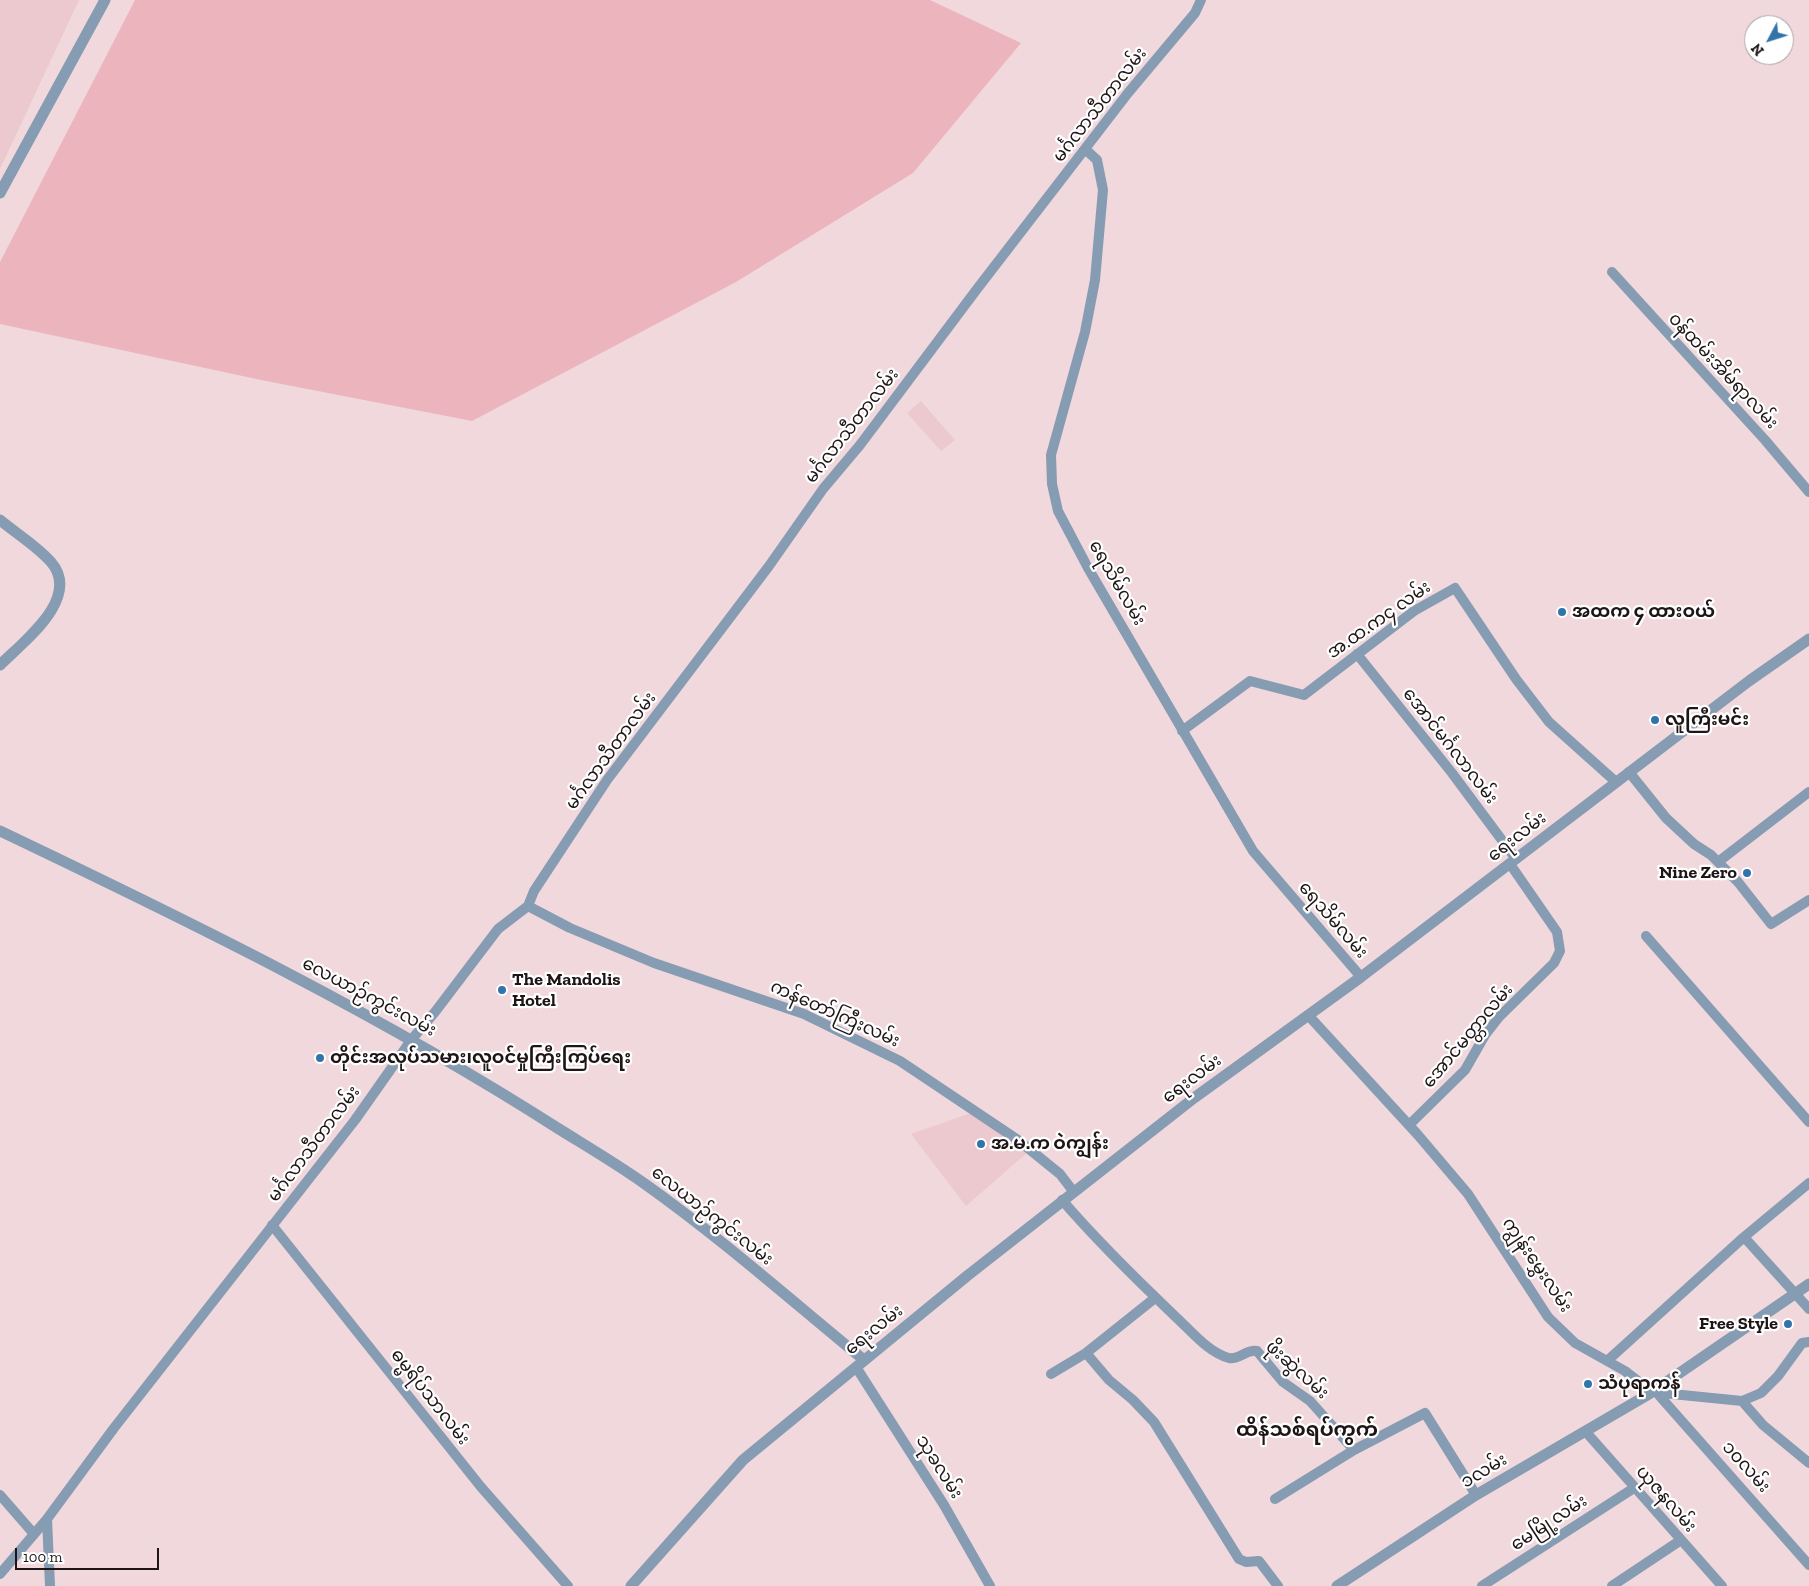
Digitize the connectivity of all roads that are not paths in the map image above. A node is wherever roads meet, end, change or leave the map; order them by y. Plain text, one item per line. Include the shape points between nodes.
1 (105, 0) edge
2 (1201, 0) edge
3 (1085, 149) junction
4 (0, 193) edge
5 (1612, 272) dead end
6 (1809, 492) edge
7 (0, 520) edge
8 (1809, 639) edge
9 (1357, 654) junction
10 (0, 665) edge
11 (1182, 731) junction
12 (1629, 772) junction
13 (1616, 782) junction
14 (1809, 792) edge
15 (0, 831) edge
16 (1513, 862) junction
17 (1718, 862) junction
18 (1809, 900) edge
19 (528, 906) junction
20 (1646, 936) dead end
21 (1361, 977) junction
22 (1308, 1016) junction
23 (412, 1039) junction
24 (1809, 1122) edge
25 (1409, 1125) junction
26 (1809, 1182) edge
27 (1073, 1191) junction
28 (1062, 1200) junction
29 (272, 1225) junction
30 (1744, 1237) junction
31 (1809, 1284) edge
32 (1796, 1292) junction
33 (1155, 1298) junction
34 (1809, 1309) edge
35 (1809, 1342) edge
36 (1086, 1353) junction
37 (1607, 1361) junction
38 (860, 1364) junction
39 (1050, 1374) dead end
40 (1655, 1392) junction
41 (1742, 1401) junction
42 (1586, 1432) junction
43 (1354, 1450) junction
44 (1809, 1463) edge
45 (1634, 1488) junction
46 (0, 1495) edge
47 (1476, 1495) junction
48 (1275, 1499) dead end
49 (47, 1519) junction
50 (34, 1534) junction
51 (1681, 1540) junction
52 (1809, 1564) edge
53 (0, 1574) edge
54 (50, 1586) edge
55 (568, 1586) edge
56 (631, 1586) edge
57 (990, 1586) edge
58 (1278, 1586) edge
59 (1338, 1586) edge
60 (1482, 1586) edge
61 (1612, 1586) edge
62 (1722, 1586) edge

1 - 4 street
2 - 3 street, မင်္ဂလာသီတာလမ်း via 1195,13
3 - 11 street, ရေသိမ်လမ်း via 1097,160 1104,190 1096,280 1051,454 1052,484 1058,511 1088,568
3 - 19 street, မင်္ဂလာသီတာလမ်း via 823,489 769,566 607,780
5 - 6 street, ၀န်ထမ်းအိမ်ရာလမ်း
7 - 10 street via 51,561 61,582 57,603 50,613
8 - 12 street, ရေးလမ်း
9 - 11 street, အ.ထ.က၄ လမ်း via 1304,695 1250,681
9 - 13 street, အ.ထ.က၄ လမ်း via 1414,611 1455,588 1549,722
9 - 16 street, အောင်မင်္ဂလာလမ်း via 1452,773
11 - 21 street, ရေသိမ်လမ်း via 1253,851
12 - 13 street, ရေးလမ်း
12 - 17 street via 1666,818
13 - 16 street, ရေးလမ်း
14 - 17 street
15 - 23 street, လေယာဉ်ကွင်းလမ်း via 171,913
16 - 21 street, ရေးလမ်း
16 - 25 street, အောင်မတ္တာလမ်း via 1557,932 1560,951 1554,963 1499,1018 1465,1070
17 - 18 street via 1771,924
19 - 23 street, မင်္ဂလာသီတာလမ်း via 498,929
19 - 27 street, ကန်တော်ကြီးလမ်း via 570,928 654,963 804,1014 900,1061 1018,1140 1060,1174
20 - 24 street
21 - 22 street, ရေးလမ်း
22 - 25 street, ကျွန်းမွှေးလမ်း
22 - 27 street, ရေးလမ်း
23 - 29 street, မင်္ဂလာသီတာလမ်း via 355,1120
23 - 38 street, လေယာဉ်ကွင်းလမ်း via 643,1182 699,1224
25 - 37 street, ကျွန်းမွှေးလမ်း via 1468,1194 1548,1316 1575,1342
26 - 30 street
27 - 28 street, ရေးလမ်း
28 - 33 street, ဖိုးဆွဲလမ်း
28 - 38 street, ရေးလမ်း
29 - 49 street, မင်္ဂလာသီတာလမ်း
29 - 55 street, ဓမ္မရိပ်သာလမ်း via 481,1488
30 - 32 street
30 - 37 street
31 - 32 street
32 - 34 street
32 - 40 street
33 - 36 street
33 - 43 street, ဖိုးဆွဲလမ်း via 1221,1355 1235,1358 1257,1352 1283,1382 1310,1401
35 - 41 street via 1802,1343 1761,1393
36 - 39 street
36 - 58 street via 1109,1380 1154,1422 1239,1559 1259,1561
37 - 40 street, ကျွန်းမွှေးလမ်း
38 - 56 street, ရေးလမ်း via 743,1460
38 - 57 street, သုခလမ်း
40 - 41 street
40 - 42 street, ၁လမ်း
40 - 52 street, ၁၀လမ်း
41 - 44 street via 1763,1425
42 - 45 street, ယုဇနလမ်း
42 - 47 street, ၁လမ်း
43 - 47 street via 1425,1414
43 - 48 street
45 - 51 street, ယုဇနလမ်း
45 - 60 street, မေမြို့လမ်း
46 - 50 street
47 - 59 street, ၁လမ်း
49 - 50 street, မင်္ဂလာသီတာလမ်း
49 - 54 street
50 - 53 street, မင်္ဂလာသီတာလမ်း
51 - 61 street
51 - 62 street, ယုဇနလမ်း

